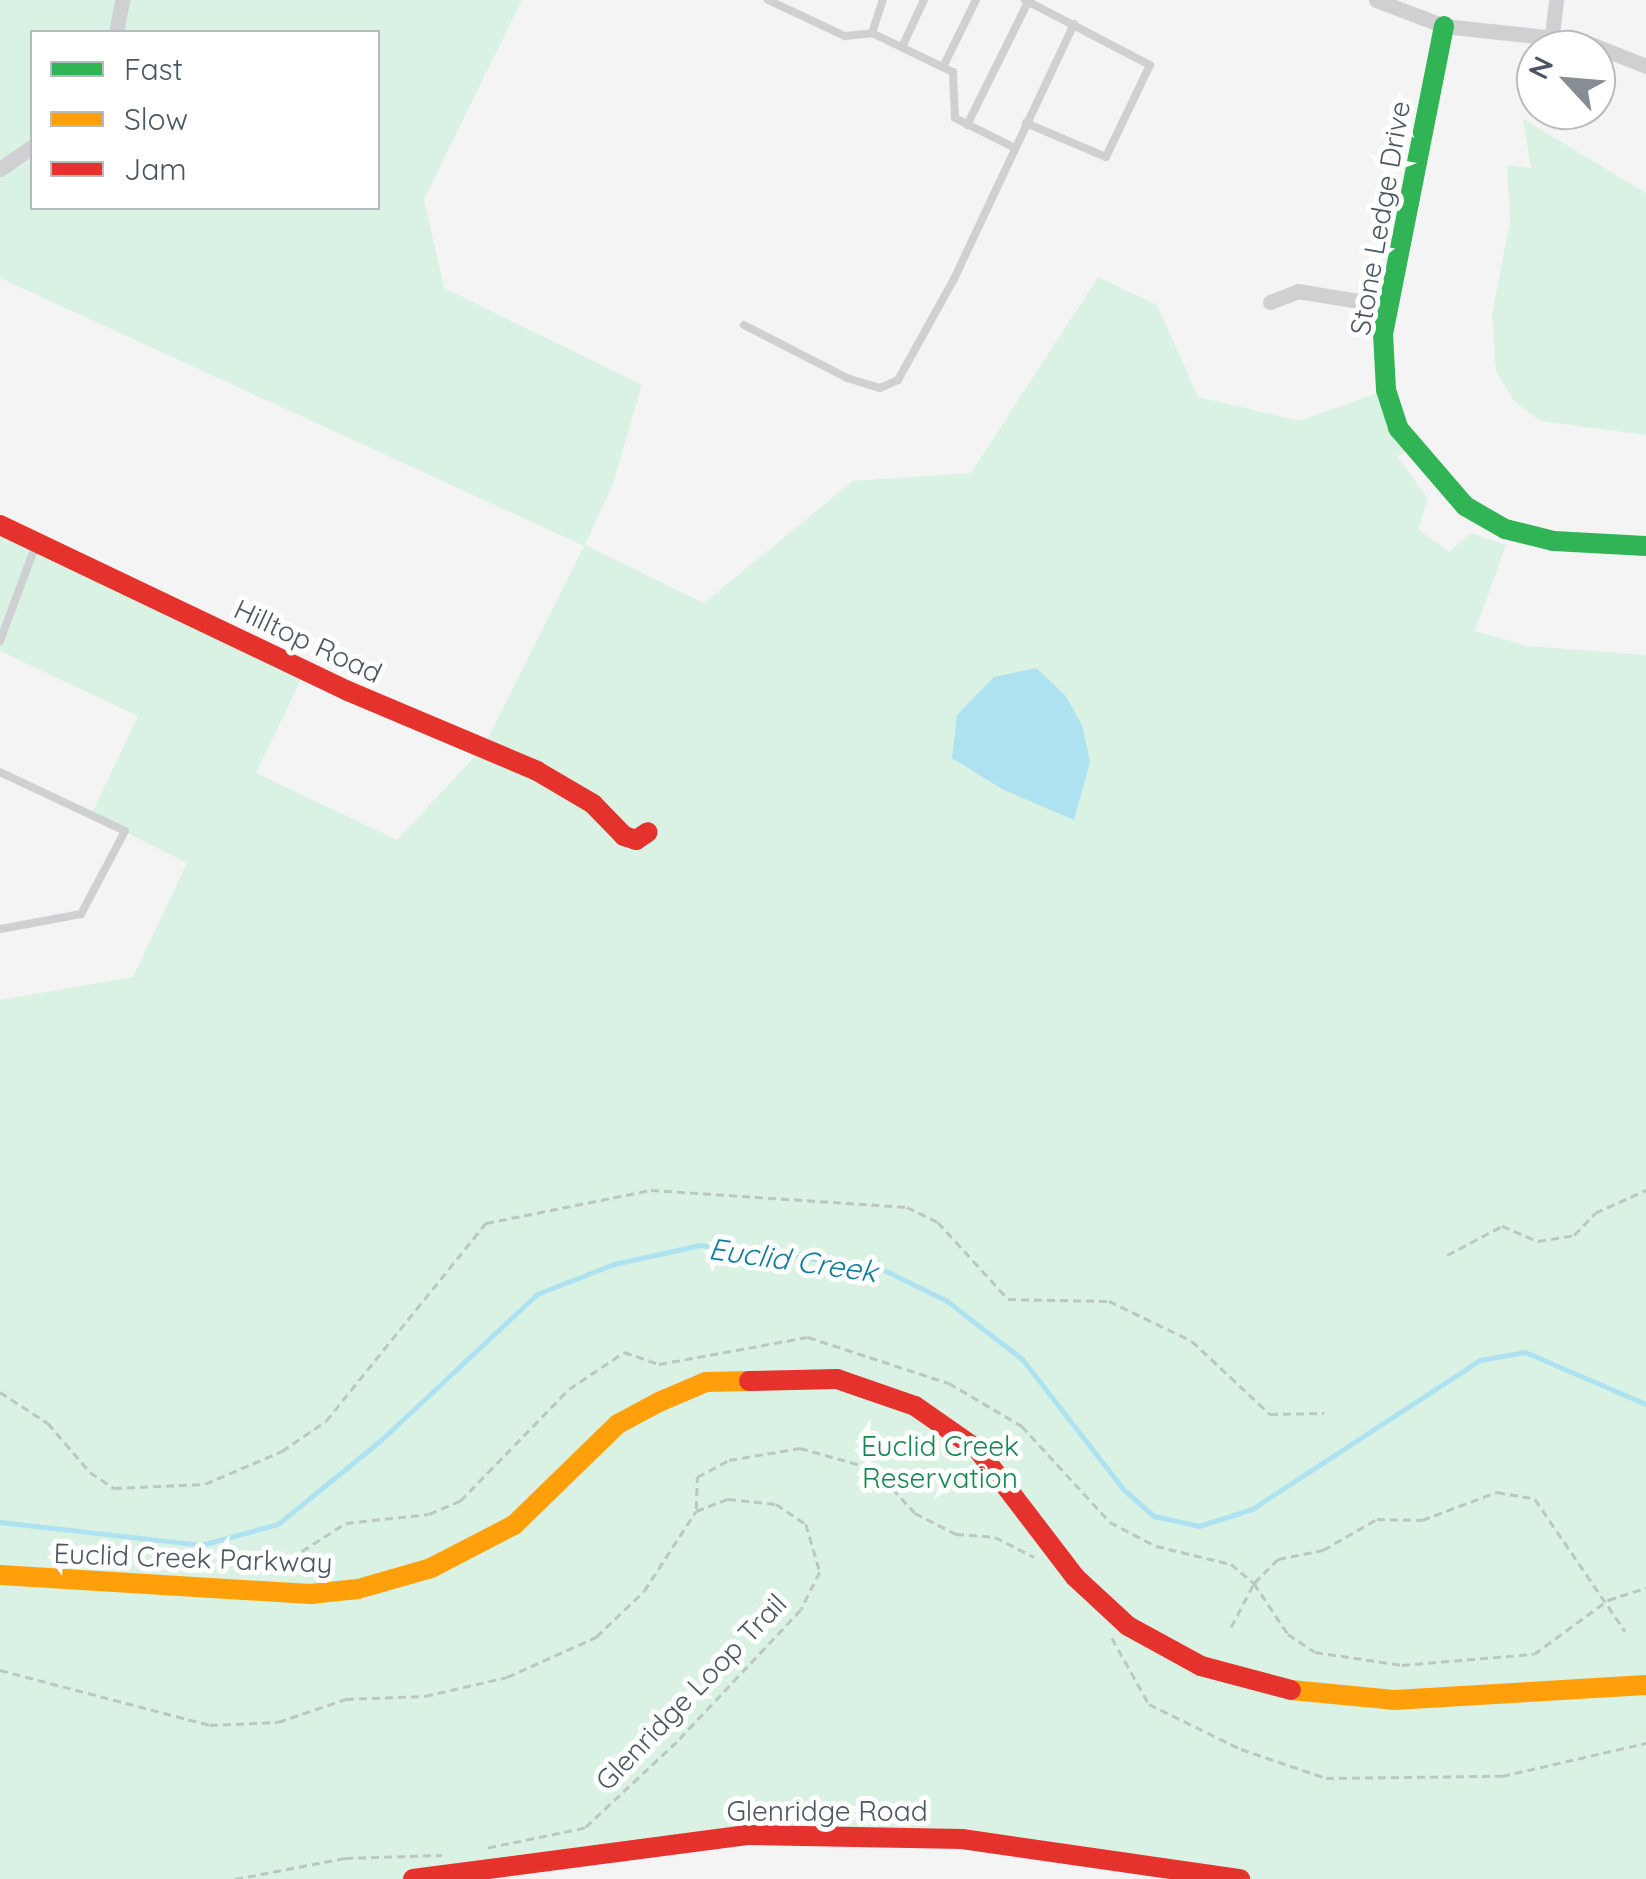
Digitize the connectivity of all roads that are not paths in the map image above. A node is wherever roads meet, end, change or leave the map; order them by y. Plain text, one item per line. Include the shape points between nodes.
1 (122, 0) edge
2 (768, 0) edge
3 (884, 0) edge
4 (924, 0) edge
5 (976, 0) edge
6 (1376, 0) edge
7 (1556, 0) edge
8 (1026, 1) edge
9 (1074, 24) junction
10 (1444, 26) junction
11 (116, 30) edge
12 (1552, 30) edge
13 (1516, 31) edge
14 (872, 33) junction
15 (902, 47) junction
16 (1616, 53) edge
17 (1645, 62) edge
18 (944, 67) junction
19 (1026, 124) junction
20 (967, 125) junction
21 (30, 148) edge
22 (1015, 148) junction
23 (0, 169) edge
24 (1270, 302) dead end
25 (1389, 306) junction
26 (744, 325) dead end
27 (0, 525) edge
28 (38, 543) junction
29 (1646, 546) edge
30 (0, 641) edge
31 (0, 772) edge
32 (648, 832) dead end
33 (0, 929) edge
34 (0, 1576) edge
35 (1646, 1685) edge
36 (1156, 1873) edge
37 (413, 1879) edge
38 (1240, 1879) edge

1 - 11 street
2 - 14 lane via 845,36
3 - 14 lane
4 - 15 lane
5 - 18 lane
6 - 10 street
7 - 12 street
8 - 9 lane
8 - 20 lane
9 - 19 lane
9 - 19 lane via 1150,65 1106,157
10 - 13 street
10 - 25 street, Stone Ledge Drive
14 - 15 lane
15 - 18 lane
16 - 17 street
18 - 20 lane via 954,74 955,118
19 - 22 lane
20 - 22 lane
21 - 23 street
22 - 26 lane via 898,380 880,388 847,378
24 - 25 street via 1298,291
25 - 29 street, Stone Ledge Drive via 1386,390 1398,428 1465,506 1505,528 1554,541
27 - 28 street, Hilltop Road
28 - 30 lane
28 - 32 street, Hilltop Road via 348,692 537,771 593,804 624,836 636,840
31 - 33 lane via 125,831 81,914
34 - 35 street, Euclid Creek Parkway via 310,1594 358,1589 431,1568 514,1525 618,1424 659,1402 706,1382 818,1378 914,1406 978,1450 1075,1576 1128,1626 1202,1666 1287,1690 1394,1700
36 - 37 street, Glenridge Road via 962,1839 749,1835 591,1850
36 - 38 street, Glenridge Road

